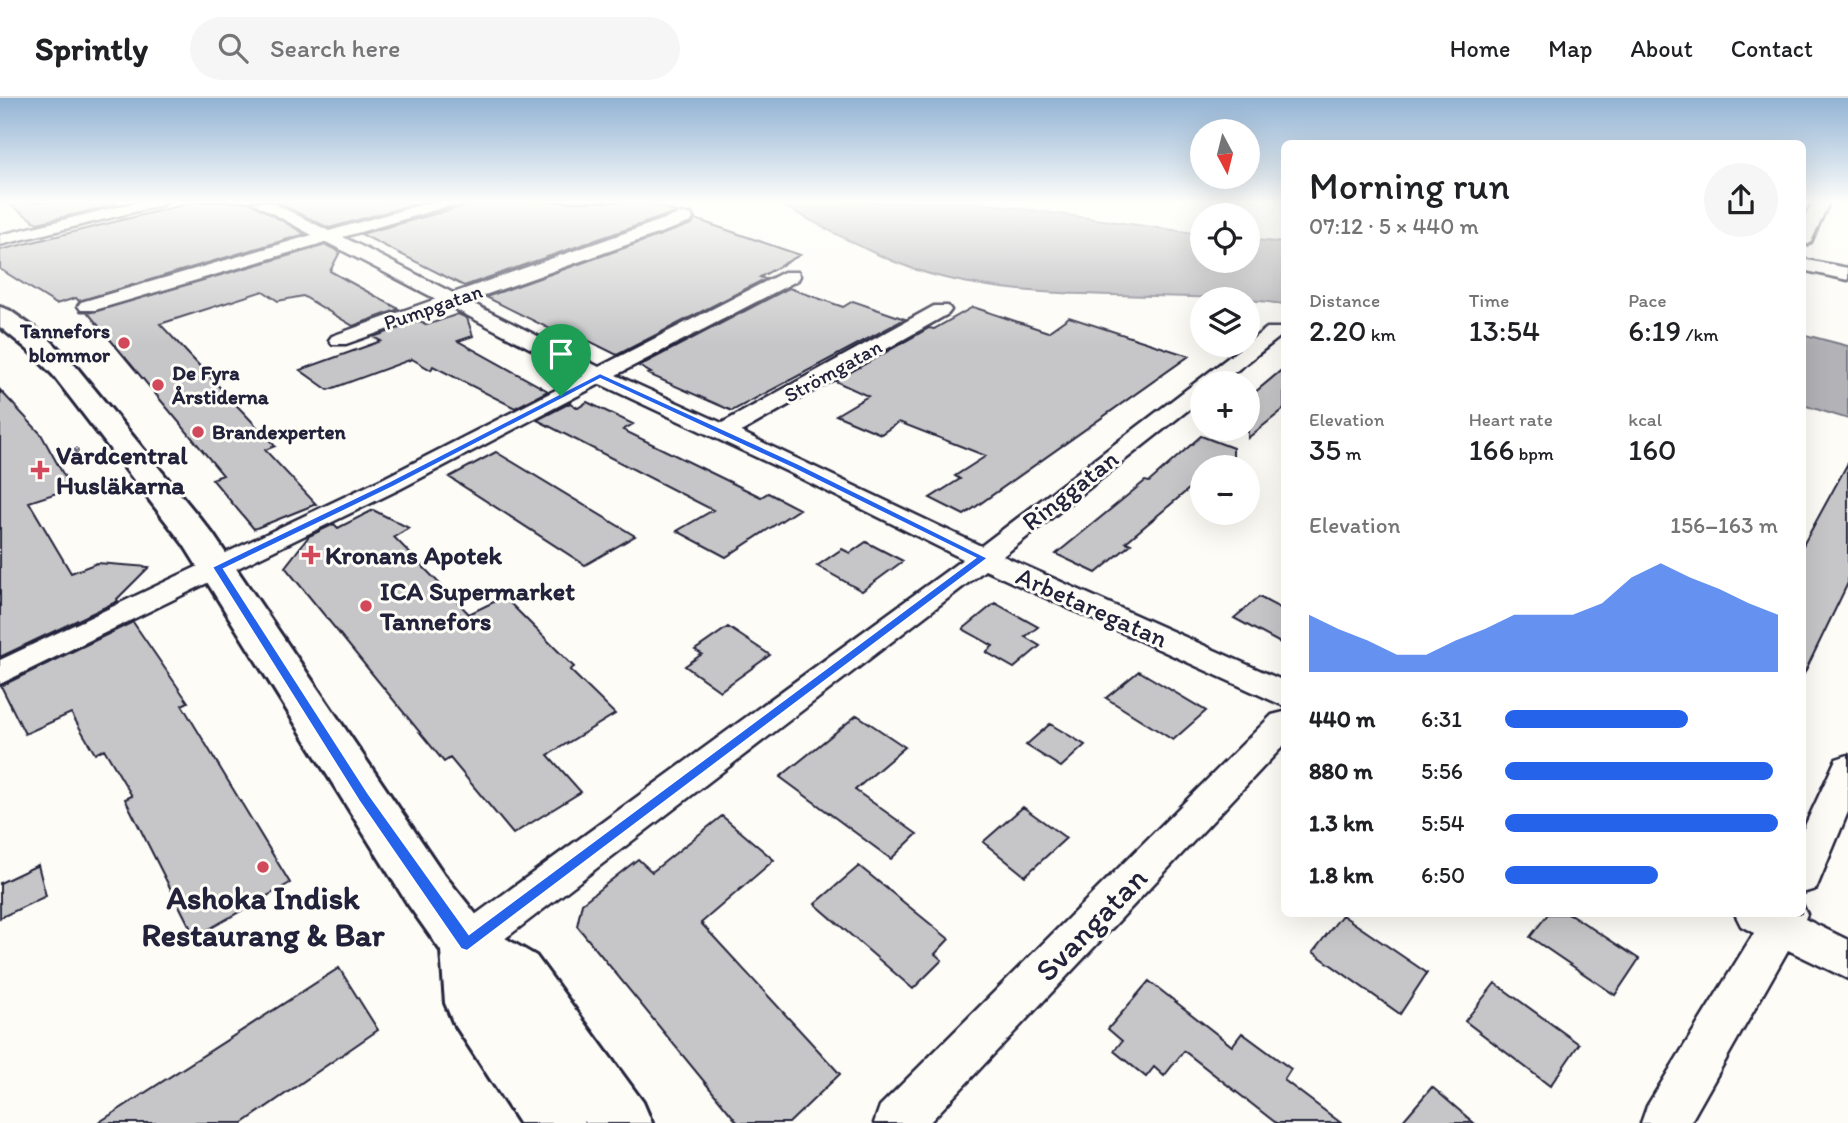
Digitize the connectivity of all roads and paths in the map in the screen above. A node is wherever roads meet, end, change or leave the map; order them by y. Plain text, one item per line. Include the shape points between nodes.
1 (281, 250) edge
2 (354, 250) edge
3 (596, 250) edge
4 (1806, 265) edge
5 (1848, 274) edge
6 (791, 276) dead end
7 (452, 301) junction
8 (88, 306) dead end
9 (941, 310) dead end
10 (0, 315) edge
11 (1274, 332) dead end
12 (340, 340) dead end
13 (1224, 371) edge
14 (600, 376) junction
15 (1190, 397) edge
16 (724, 432) junction
17 (983, 558) junction
18 (217, 567) junction
19 (0, 673) edge
20 (1281, 693) edge
21 (1281, 727) edge
22 (1848, 769) edge
23 (1806, 868) edge
24 (1775, 918) edge
25 (467, 944) junction
26 (1848, 960) edge
27 (555, 1123) edge
28 (622, 1123) edge
29 (897, 1123) edge
30 (1664, 1123) edge

1 - 8 street
2 - 7 street, Arbetaregatan
3 - 7 street, Pumpgatan
4 - 5 street
6 - 14 street
7 - 12 street, Pumpgatan
7 - 14 street, Arbetaregatan
9 - 16 street, Strömgatan
10 - 18 main road via 37,343 77,386
11 - 13 street
14 - 16 street, Arbetaregatan
14 - 18 street
15 - 17 street, Ringgatan
16 - 17 street, Arbetaregatan
17 - 20 street, Arbetaregatan
17 - 25 street, Ringgatan
18 - 19 street
18 - 25 main road via 363,797
21 - 29 street, Svangatan
22 - 23 street
24 - 26 street
24 - 30 street
25 - 27 main road via 473,1003
25 - 28 main road via 517,974

